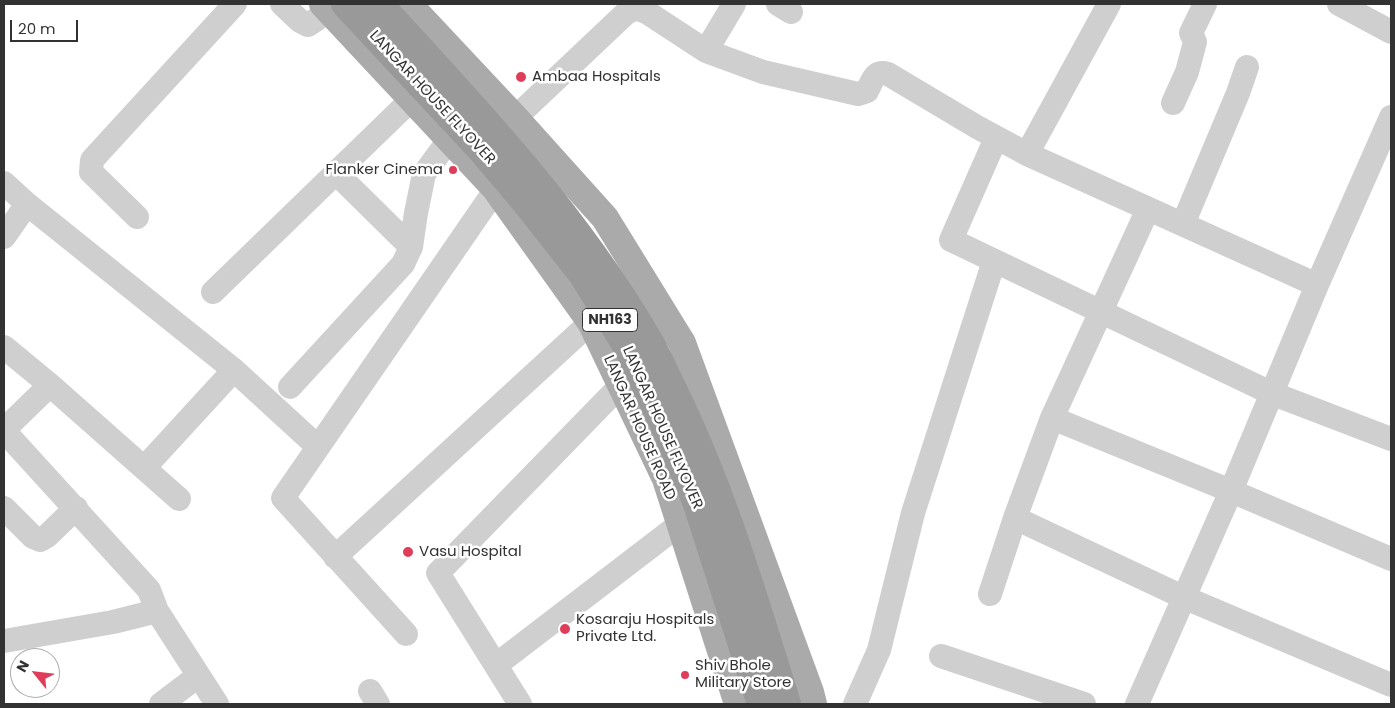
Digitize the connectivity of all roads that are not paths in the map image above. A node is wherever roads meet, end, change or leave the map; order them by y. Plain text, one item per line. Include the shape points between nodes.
1 (235, 4) edge
2 (282, 4) edge
3 (379, 4) edge
4 (408, 4) edge
5 (734, 4) edge
6 (1109, 4) edge
7 (1205, 4) edge
8 (1339, 4) edge
9 (331, 5) edge
10 (1391, 32) edge
11 (706, 51) junction
12 (1247, 68) dead end
13 (412, 99) junction
14 (1173, 103) dead end
15 (1391, 117) edge
16 (515, 118) junction
17 (996, 138) junction
18 (451, 141) junction
19 (1027, 154) junction
20 (556, 164) junction
21 (336, 173) junction
22 (4, 183) edge
23 (502, 198) junction
24 (27, 204) junction
25 (1148, 209) junction
26 (138, 217) dead end
27 (1184, 224) junction
28 (4, 236) edge
29 (411, 247) junction
30 (994, 261) junction
31 (1317, 285) junction
32 (213, 292) dead end
33 (1101, 312) junction
34 (591, 322) junction
35 (4, 348) edge
36 (234, 370) junction
37 (50, 384) junction
38 (621, 385) junction
39 (290, 387) dead end
40 (1272, 393) junction
41 (1052, 418) junction
42 (1391, 439) edge
43 (318, 447) junction
44 (144, 468) junction
45 (1231, 491) junction
46 (179, 499) dead end
47 (4, 508) edge
48 (76, 508) junction
49 (1015, 518) junction
50 (680, 524) junction
51 (335, 557) junction
52 (1391, 559) edge
53 (990, 594) dead end
54 (1183, 597) junction
55 (157, 611) junction
56 (406, 634) dead end
57 (6, 638) edge
58 (941, 656) dead end
59 (496, 665) junction
60 (198, 676) junction
61 (1391, 685) edge
62 (161, 704) edge
63 (217, 704) edge
64 (520, 704) edge
65 (738, 704) edge
66 (761, 704) edge
67 (787, 704) edge
68 (813, 704) edge
69 (855, 704) edge
70 (1084, 704) edge
71 (1137, 704) edge

1 - 26 street via 92,160 91,172
2 - 9 street via 308,25
3 - 67 highway, LANGAR HOUSE FLYOVER / NH163, bridge via 545,191 599,261 646,336 686,415 718,493
4 - 16 main road
5 - 11 street
6 - 19 street
7 - 14 street via 1191,34 1195,42 1187,72
8 - 10 street
9 - 13 main road, LANGAR HOUSE ROAD
9 - 66 highway, LANGAR HOUSE FLYOVER / NH163, bridge via 483,152 582,274 627,347 696,500
11 - 16 street via 648,13 636,8 630,10
11 - 17 street via 763,72 851,94 867,91 874,77 882,72
12 - 27 street
13 - 18 main road, LANGAR HOUSE ROAD
13 - 21 street
15 - 31 street
16 - 20 main road
17 - 19 street
17 - 30 street via 951,240
18 - 23 main road, LANGAR HOUSE ROAD
18 - 29 street via 424,174
19 - 25 street
20 - 23 main road
20 - 68 main road via 605,218 682,343
21 - 29 street
21 - 32 street
22 - 24 street
23 - 34 main road, LANGAR HOUSE ROAD
23 - 43 street
24 - 28 street
24 - 36 street
25 - 27 street
25 - 33 street
27 - 31 street
29 - 39 street via 403,264
30 - 33 street
30 - 69 street via 913,513 879,650
31 - 40 street
33 - 40 street
33 - 41 street
34 - 38 main road, LANGAR HOUSE ROAD
34 - 51 street
35 - 37 street
36 - 43 street
36 - 44 street
37 - 44 street
37 - 48 street via 11,423 7,434
38 - 50 main road, LANGAR HOUSE ROAD via 666,479
38 - 59 street via 438,573
40 - 42 street
40 - 45 street
41 - 45 street
41 - 49 street
43 - 51 street via 282,498
44 - 46 street
45 - 52 street
45 - 54 street
47 - 48 street via 40,540
48 - 55 street via 149,590
49 - 53 street
49 - 54 street
50 - 59 street
50 - 65 main road, LANGAR HOUSE ROAD
51 - 56 street
54 - 61 street
54 - 71 street
55 - 57 street via 114,622
55 - 60 street
58 - 70 street
59 - 64 street
60 - 62 street
60 - 63 street

